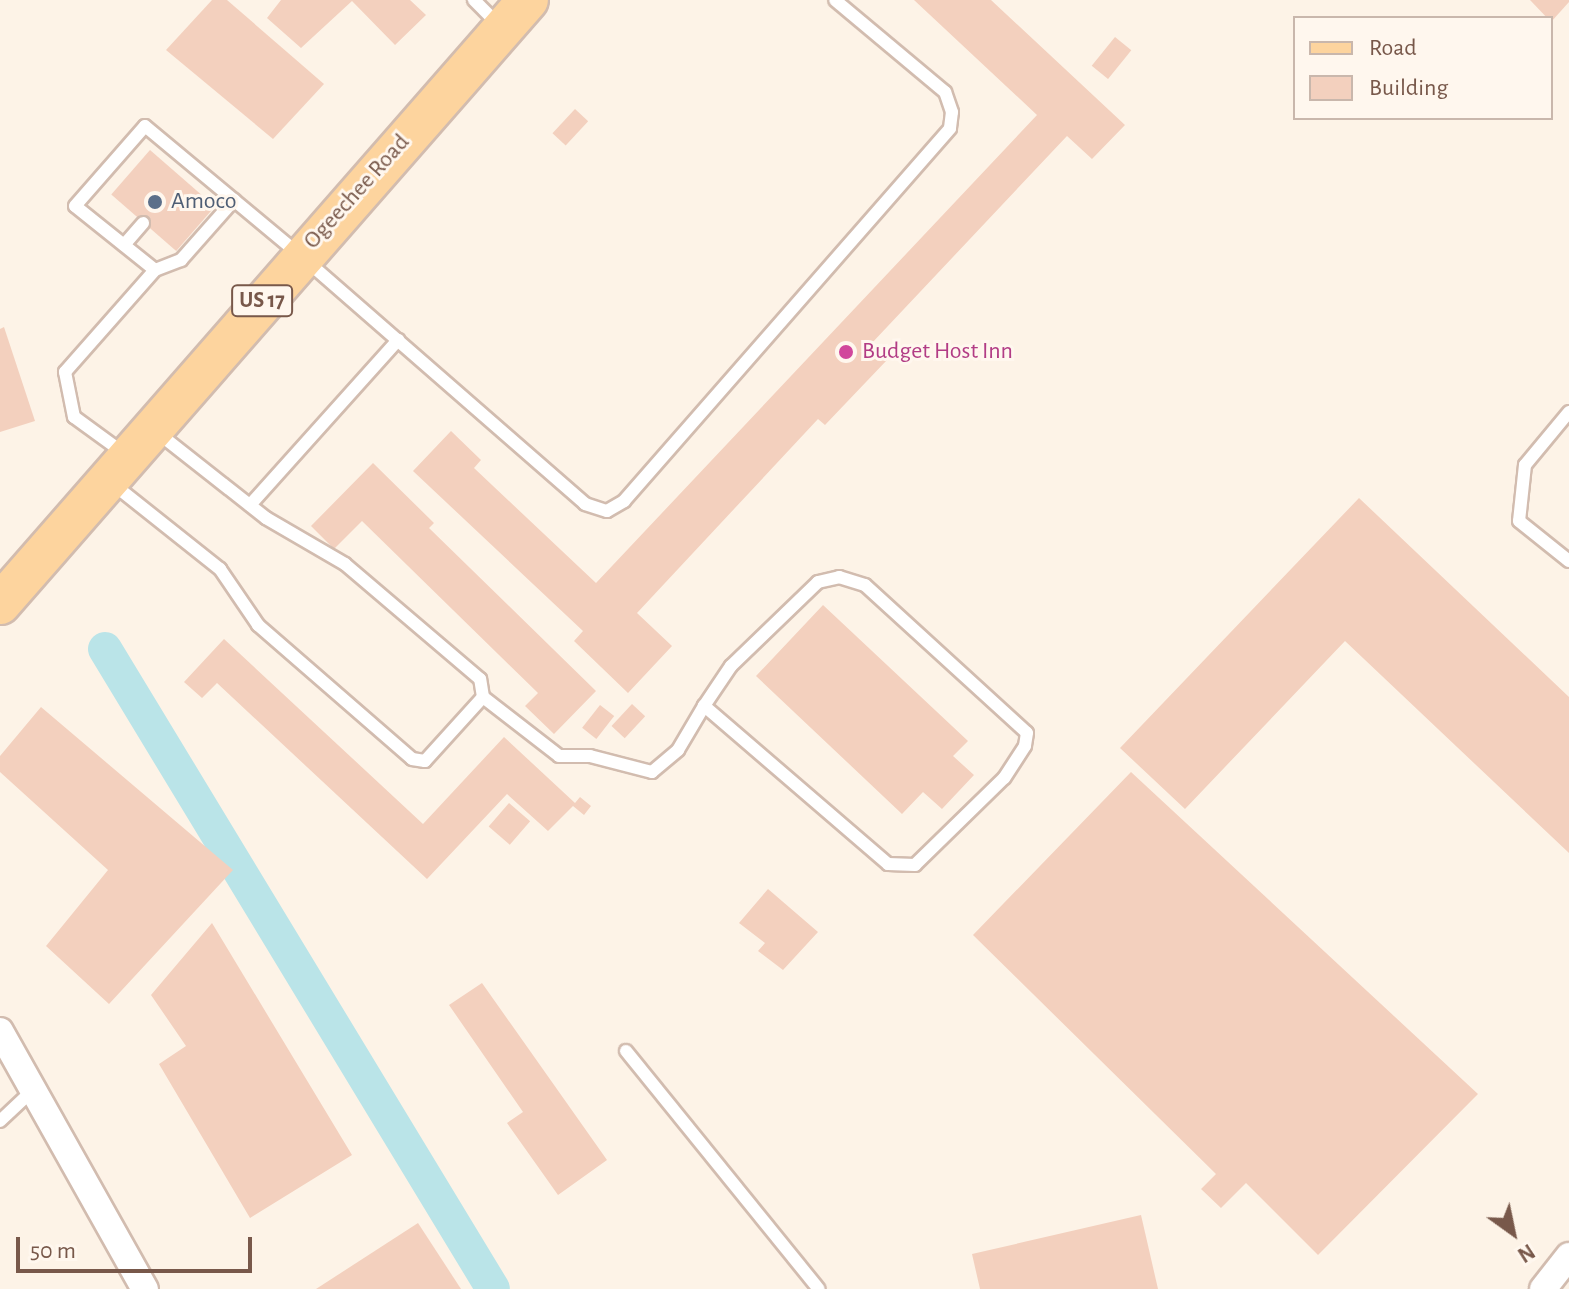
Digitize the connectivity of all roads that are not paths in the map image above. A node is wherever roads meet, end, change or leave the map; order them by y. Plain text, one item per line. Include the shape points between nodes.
1 (474, 0) edge
2 (835, 0) edge
3 (515, 14) edge
4 (194, 168) junction
5 (184, 179) dead end
6 (234, 200) junction
7 (143, 223) dead end
8 (124, 245) junction
9 (301, 256) junction
10 (155, 270) junction
11 (398, 340) junction
12 (1569, 412) edge
13 (129, 455) junction
14 (250, 505) junction
15 (1569, 561) edge
16 (0, 604) edge
17 (483, 697) junction
18 (704, 706) junction
19 (0, 1031) edge
20 (626, 1051) dead end
21 (34, 1089) junction
22 (0, 1121) edge
23 (1569, 1256) edge
24 (145, 1289) edge
25 (819, 1289) edge
26 (1543, 1289) edge

1 - 3 lane
2 - 11 lane via 945,92 952,112 950,128 624,501 607,511 585,504
3 - 9 main road, Ogeechee Road / US 17
4 - 5 lane
4 - 6 lane
4 - 8 lane via 145,126 75,206
6 - 9 lane
6 - 10 lane via 181,260
7 - 8 lane
8 - 10 lane
9 - 11 lane
9 - 13 main road, Ogeechee Road / US 17
10 - 13 lane via 65,372 74,417
11 - 14 lane
12 - 15 lane via 1525,465 1519,521
13 - 14 lane
13 - 16 main road, Ogeechee Road / US 17
13 - 17 lane via 258,625 412,759 425,761
14 - 17 lane via 345,564 480,679
17 - 18 lane via 559,756 590,756 652,772 678,750
18 - 18 lane via 888,864 915,865 1004,778 1025,746 1027,733 865,585 839,577 818,582 731,666
19 - 21 street
20 - 25 lane
21 - 22 lane
21 - 24 street
23 - 26 street

